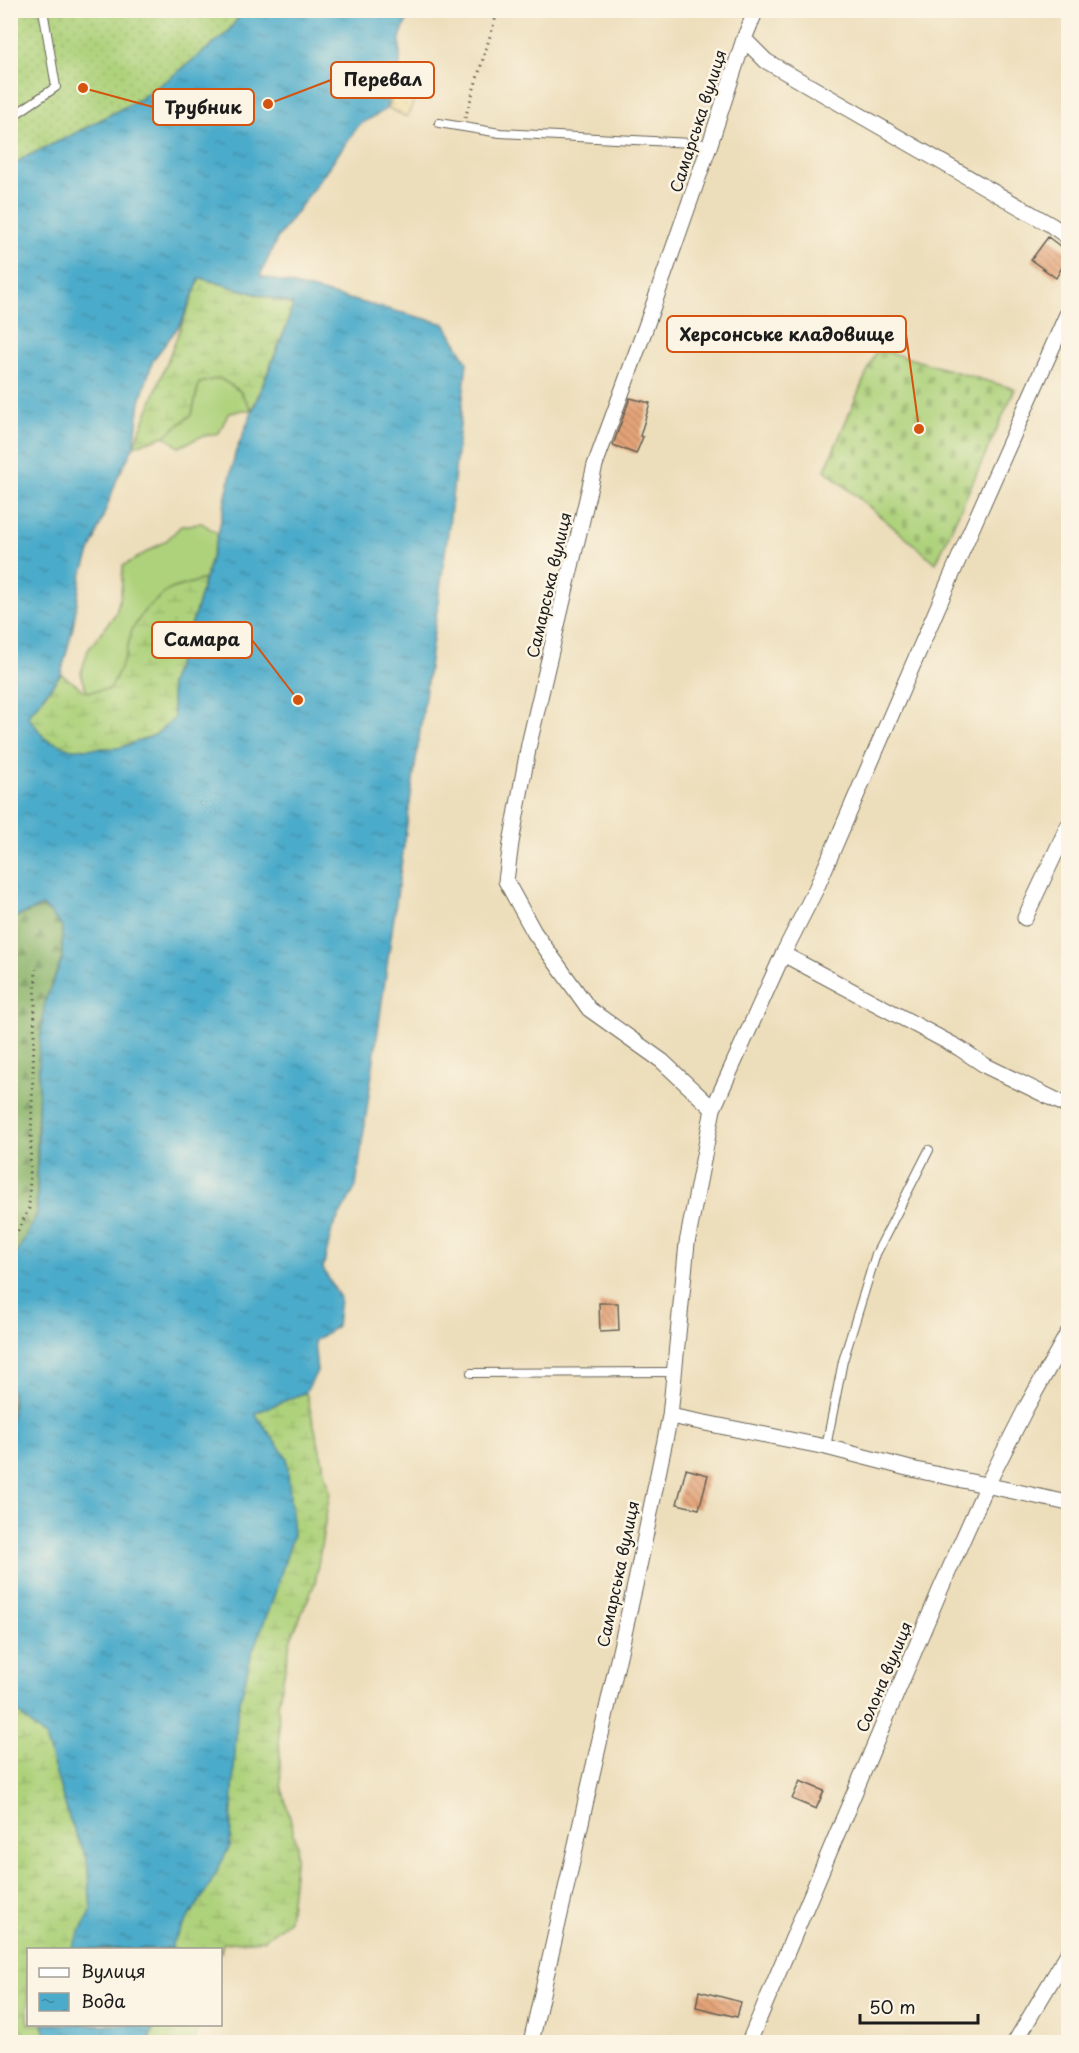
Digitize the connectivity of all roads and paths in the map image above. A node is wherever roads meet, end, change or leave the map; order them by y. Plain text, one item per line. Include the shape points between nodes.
1 (43, 10) edge
2 (498, 10) edge
3 (756, 10) edge
4 (744, 39) junction
5 (10, 118) edge
6 (439, 123) dead end
7 (463, 127) junction
8 (710, 144) junction
9 (1068, 237) edge
10 (1068, 312) edge
11 (1068, 826) edge
12 (1025, 918) dead end
13 (783, 954) junction
14 (36, 969) dead end
15 (1068, 1106) edge
16 (713, 1109) junction
17 (929, 1150) dead end
18 (10, 1247) edge
19 (1068, 1333) edge
20 (674, 1372) junction
21 (471, 1374) dead end
22 (670, 1416) junction
23 (826, 1447) junction
24 (987, 1485) junction
25 (1068, 1503) edge
26 (1068, 1953) edge
27 (531, 2043) edge
28 (749, 2043) edge
29 (1015, 2043) edge

1 - 5 lane via 56,87
2 - 7 path
3 - 4 street, Самарська вулиця
4 - 8 street, Самарська вулиця
4 - 9 street via 766,61
6 - 7 lane
7 - 8 lane via 500,133
8 - 16 street, Самарська вулиця via 595,465 529,744 506,880 534,932 589,1009 662,1061
10 - 13 street, Самарська вулиця via 816,890
11 - 12 street
13 - 15 street via 986,1066
13 - 16 street, Самарська вулиця
14 - 18 path via 29,1208
16 - 20 street, Самарська вулиця via 687,1243
17 - 23 lane via 876,1254 843,1361
19 - 24 street, Солона вулиця
20 - 21 lane
20 - 22 street, Самарська вулиця
22 - 23 street
22 - 27 street, Самарська вулиця
23 - 24 street
24 - 25 street
24 - 28 street, Солона вулиця
26 - 29 street

